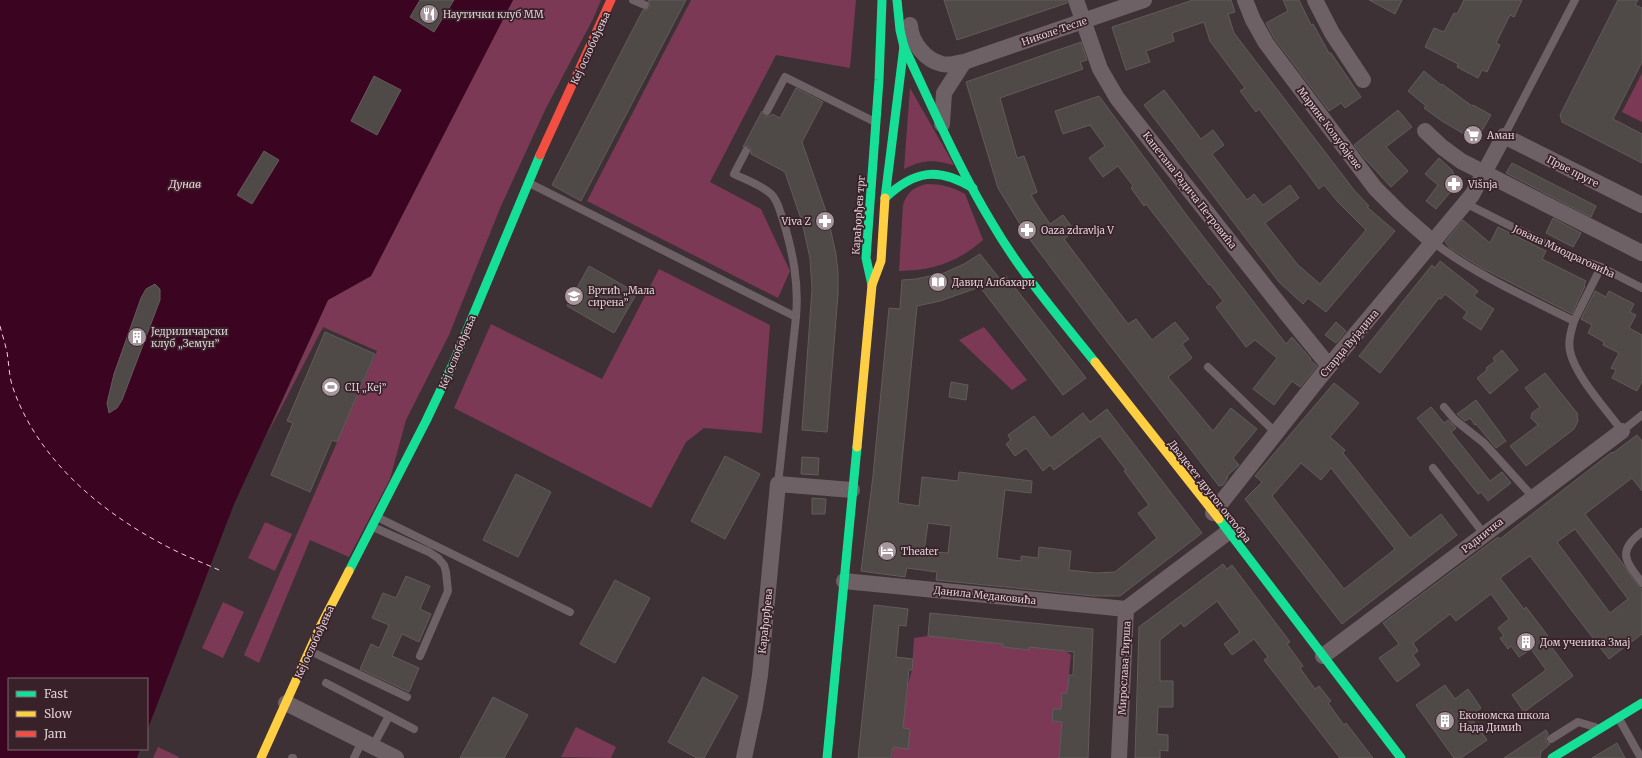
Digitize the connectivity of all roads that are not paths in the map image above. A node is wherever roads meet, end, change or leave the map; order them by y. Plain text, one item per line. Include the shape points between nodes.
1 (611, 0) edge
2 (633, 0) edge
3 (882, 0) edge
4 (897, 0) edge
5 (1076, 0) edge
6 (1144, 0) edge
7 (1245, 0) edge
8 (1315, 0) edge
9 (1575, 0) edge
10 (645, 5) dead end
11 (1082, 21) junction
12 (910, 22) joint
13 (904, 46) junction
14 (964, 62) junction
15 (1363, 80) dead end
16 (767, 111) dead end
17 (876, 123) junction
18 (942, 125) junction
19 (1425, 131) dead end
20 (1504, 136) junction
21 (746, 151) dead end
22 (546, 163) dead end
23 (1484, 174) junction
24 (532, 184) junction
25 (973, 188) junction
26 (886, 198) junction
27 (1465, 203) junction
28 (1642, 205) edge
29 (1433, 242) junction
30 (1642, 253) edge
31 (1601, 267) junction
32 (872, 285) junction
33 (1642, 288) edge
34 (796, 317) junction
35 (1574, 321) junction
36 (1329, 366) junction
37 (1208, 367) dead end
38 (1444, 407) dead end
39 (1642, 415) edge
40 (1622, 431) junction
41 (1275, 432) junction
42 (1433, 468) dead end
43 (778, 484) junction
44 (852, 490) junction
45 (1533, 497) junction
46 (1213, 513) junction
47 (377, 516) junction
48 (372, 526) junction
49 (1228, 532) junction
50 (1642, 532) edge
51 (1484, 534) junction
52 (844, 581) junction
53 (1642, 583) edge
54 (1126, 609) junction
55 (570, 612) dead end
56 (310, 650) junction
57 (420, 656) dead end
58 (1323, 656) junction
59 (326, 683) dead end
60 (407, 697) dead end
61 (286, 703) junction
62 (1642, 703) edge
63 (389, 716) junction
64 (1617, 716) junction
65 (1599, 728) junction
66 (414, 729) dead end
67 (1551, 739) dead end
68 (367, 743) junction
69 (261, 758) edge
70 (354, 758) edge
71 (396, 758) edge
72 (744, 758) edge
73 (827, 758) edge
74 (1119, 758) edge
75 (1401, 758) edge
76 (1552, 758) edge
77 (1641, 758) edge

1 - 24 main road, Кеј ослобођења
2 - 10 lane
3 - 17 main road, Карађорђев трг
4 - 13 main road
5 - 11 street, Капетана Радича Петровића
6 - 11 street, Николе Тесле
7 - 29 street, Марине Кољубајеве via 1266,42 1375,188
8 - 15 street via 1332,33
9 - 20 lane
11 - 14 street, Николе Тесле
11 - 36 street, Капетана Радича Петровића via 1100,69 1117,98
12 - 13 main road
12 - 14 street, Николе Тесле via 910,34 932,60 950,65
13 - 18 main road
13 - 26 main road
14 - 18 street via 944,93
16 - 17 lane via 785,77
17 - 32 main road, Карађорђев трг via 866,258
18 - 25 main road
19 - 23 street via 1450,153
20 - 23 street
20 - 28 street, Прве пруге
21 - 34 lane via 734,174 766,191 776,202 793,256 798,291
22 - 24 lane
23 - 27 street, Старца Вујадина via 1476,190
23 - 30 street
24 - 34 lane
24 - 47 main road, Кеј ослобођења via 452,366
25 - 26 main road via 961,179 930,173 909,178 893,189
25 - 46 main road, Двадесет другог октобра via 1002,238 1034,285
26 - 32 main road via 881,261
27 - 29 street, Старца Вујадина
27 - 31 lane, Јована Миодраговића via 1572,257
29 - 35 lane via 1473,270
29 - 36 street, Старца Вујадина
31 - 33 lane, Јована Миодраговића
31 - 35 lane
32 - 44 main road
34 - 43 lane, Карађорђева
35 - 40 lane via 1570,338 1573,361
36 - 41 street, Старца Вујадина
37 - 41 lane
38 - 45 lane via 1455,420 1484,444
39 - 40 lane, Радничка
40 - 45 street, Радничка
41 - 46 street, Старца Вујадина
42 - 51 lane
43 - 44 street
43 - 72 street, Карађорђева via 760,675
44 - 52 main road
45 - 51 street, Радничка
46 - 49 main road, Двадесет другог октобра
47 - 48 main road, Кеј ослобођења
47 - 55 lane
48 - 56 main road, Кеј ослобођења
48 - 57 lane via 429,552 444,566 448,591
49 - 54 street, Мирослава Тирша
49 - 58 main road, Двадесет другог октобра
50 - 53 lane via 1630,541 1626,557
51 - 58 street, Радничка
52 - 54 street, Данила Медаковића
52 - 73 main road
54 - 74 street, Мирослава Тирша
56 - 60 lane
56 - 61 main road, Кеј ослобођења
58 - 75 main road, Двадесет другог октобра
59 - 63 lane
61 - 68 street
61 - 69 main road, Кеј ослобођења
62 - 64 main road
63 - 66 lane
63 - 68 lane
64 - 65 main road
64 - 77 lane
65 - 67 lane via 1578,722
65 - 76 main road
68 - 70 lane
68 - 71 street

